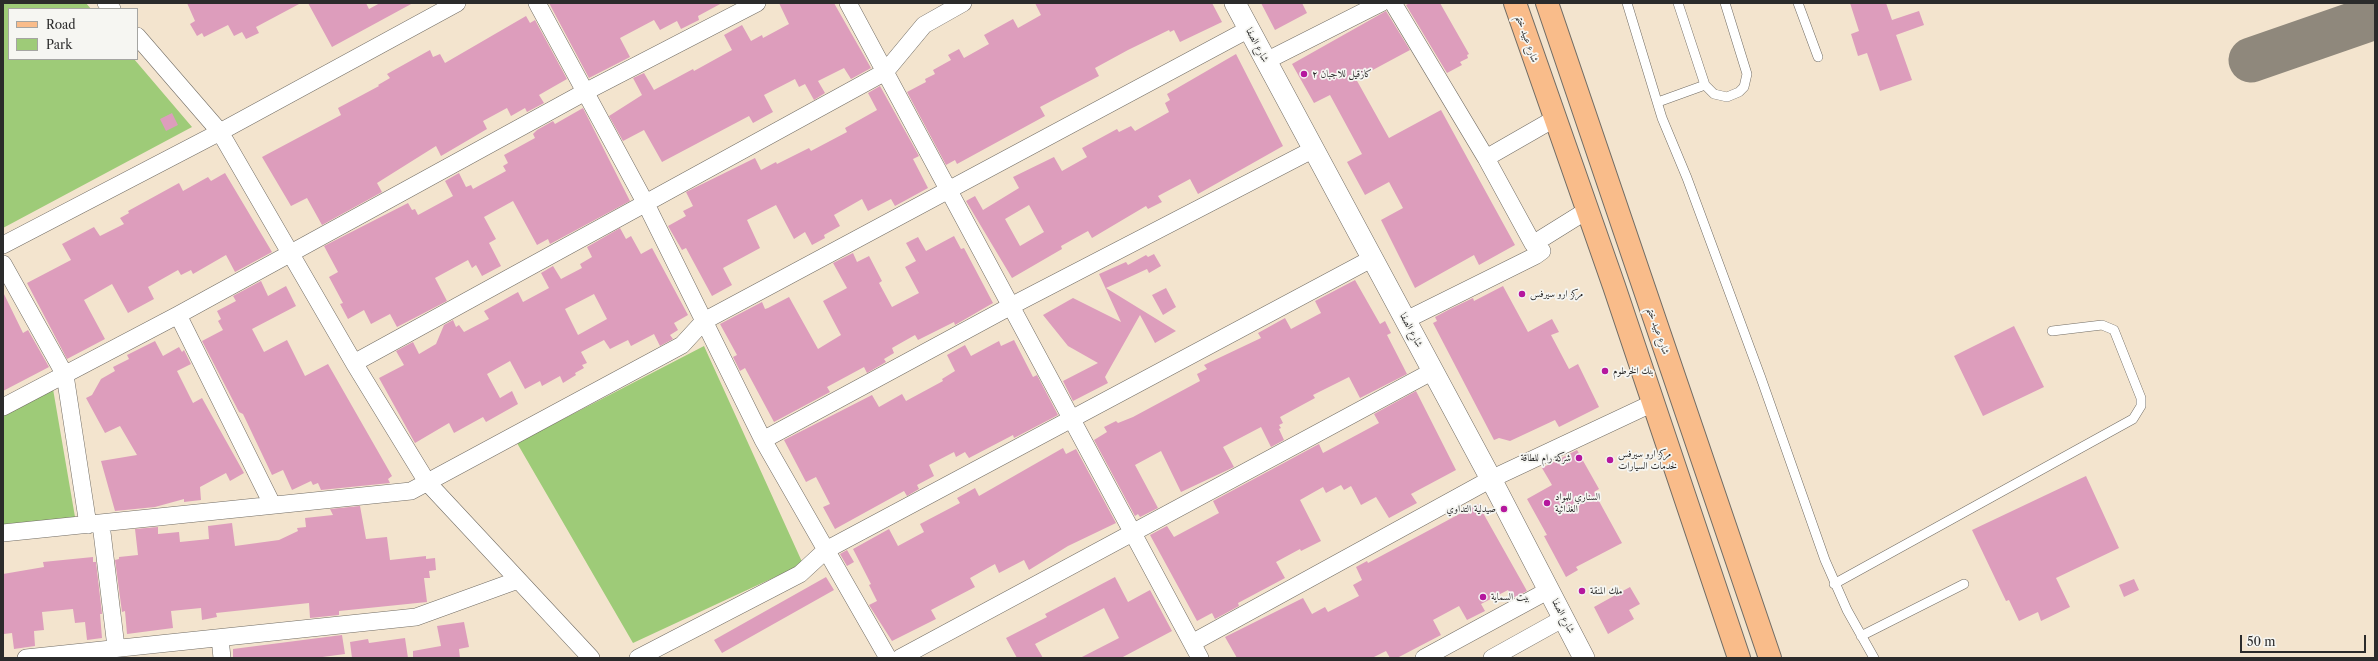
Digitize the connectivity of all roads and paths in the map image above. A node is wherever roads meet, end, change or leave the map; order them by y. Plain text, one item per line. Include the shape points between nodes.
1 (457, 3) edge
2 (537, 3) edge
3 (757, 3) edge
4 (848, 3) edge
5 (963, 3) edge
6 (1235, 3) edge
7 (1380, 3) edge
8 (1393, 3) edge
9 (1515, 3) edge
10 (1546, 3) edge
11 (1626, 3) edge
12 (1678, 3) edge
13 (1725, 3) edge
14 (1798, 3) edge
15 (1249, 28) junction
16 (138, 37) edge
17 (1818, 57) dead end
18 (1266, 61) junction
19 (885, 72) junction
20 (1705, 86) junction
21 (585, 92) junction
22 (1658, 102) junction
23 (1554, 119) junction
24 (220, 132) junction
25 (1314, 149) junction
26 (1486, 158) junction
27 (948, 189) junction
28 (646, 204) junction
29 (1586, 211) junction
30 (1533, 244) junction
31 (3, 245) edge
32 (291, 254) junction
33 (1372, 258) junction
34 (3, 264) edge
35 (1011, 306) junction
36 (178, 315) junction
37 (1406, 320) junction
38 (704, 321) junction
39 (2052, 331) dead end
40 (354, 363) junction
41 (1433, 371) junction
42 (65, 375) junction
43 (1653, 403) junction
44 (3, 407) edge
45 (1072, 420) junction
46 (763, 440) junction
47 (1492, 479) junction
48 (427, 482) junction
49 (272, 504) junction
50 (94, 525) junction
51 (3, 533) edge
52 (1133, 533) junction
53 (826, 550) junction
54 (518, 580) junction
55 (1834, 584) junction
56 (1964, 584) dead end
57 (1549, 590) junction
58 (1564, 618) junction
59 (1861, 636) junction
60 (220, 638) junction
61 (1192, 643) junction
62 (116, 648) junction
63 (26, 658) edge
64 (222, 658) edge
65 (591, 658) edge
66 (638, 658) edge
67 (888, 658) edge
68 (900, 658) edge
69 (1200, 658) edge
70 (1424, 658) edge
71 (1492, 658) edge
72 (1584, 658) edge
73 (1739, 658) edge
74 (1770, 658) edge
75 (1874, 658) edge

1 - 24 street
2 - 21 street
3 - 21 street
4 - 19 street
5 - 19 street via 924,25
6 - 15 street, شارع الصفا
7 - 18 street
8 - 26 street
9 - 23 main road, شارع عبيد ختم
10 - 74 main road, شارع عبيد ختم
11 - 22 lane
12 - 20 lane
13 - 20 lane via 1746,68 1746,81 1739,92 1727,97 1714,94
14 - 17 lane
15 - 18 street, شارع الصفا
15 - 27 street
16 - 24 street
18 - 25 street, شارع الصفا
19 - 27 street
19 - 28 street
20 - 22 lane
21 - 28 street
21 - 32 street
22 - 55 lane via 1761,378
23 - 26 street
23 - 29 main road, شارع عبيد ختم
24 - 31 street
24 - 32 street
25 - 33 street, شارع الصفا
25 - 35 street
26 - 30 street
27 - 35 street
27 - 38 street
28 - 38 street
28 - 40 street
29 - 30 street
29 - 43 main road, شارع عبيد ختم
30 - 37 street via 1542,250 1512,268
32 - 36 street
32 - 40 street
33 - 37 street, شارع الصفا
33 - 45 street
34 - 42 street
35 - 45 street
35 - 46 street
36 - 42 street
36 - 49 street
37 - 41 street, شارع الصفا
38 - 46 street
38 - 48 street via 682,345
39 - 55 lane via 2102,325 2114,330 2141,398 2133,419
40 - 48 street
41 - 47 street, شارع الصفا
41 - 52 street
42 - 44 street
42 - 50 street
43 - 47 street
43 - 73 main road, شارع عبيد ختم
45 - 52 street
45 - 53 street
46 - 53 street
47 - 57 street, شارع الصفا
47 - 61 street
48 - 49 street via 411,491
48 - 54 street
49 - 50 street
50 - 51 street
50 - 62 street
52 - 61 street
52 - 68 street
53 - 66 street via 800,574
53 - 67 street
54 - 60 street via 416,617
54 - 65 street
55 - 59 lane
56 - 59 lane
57 - 58 street, شارع الصفا
57 - 70 street
58 - 71 street
58 - 72 street, شارع الصفا
59 - 75 lane
60 - 62 street
60 - 64 street
61 - 69 street
62 - 63 street

